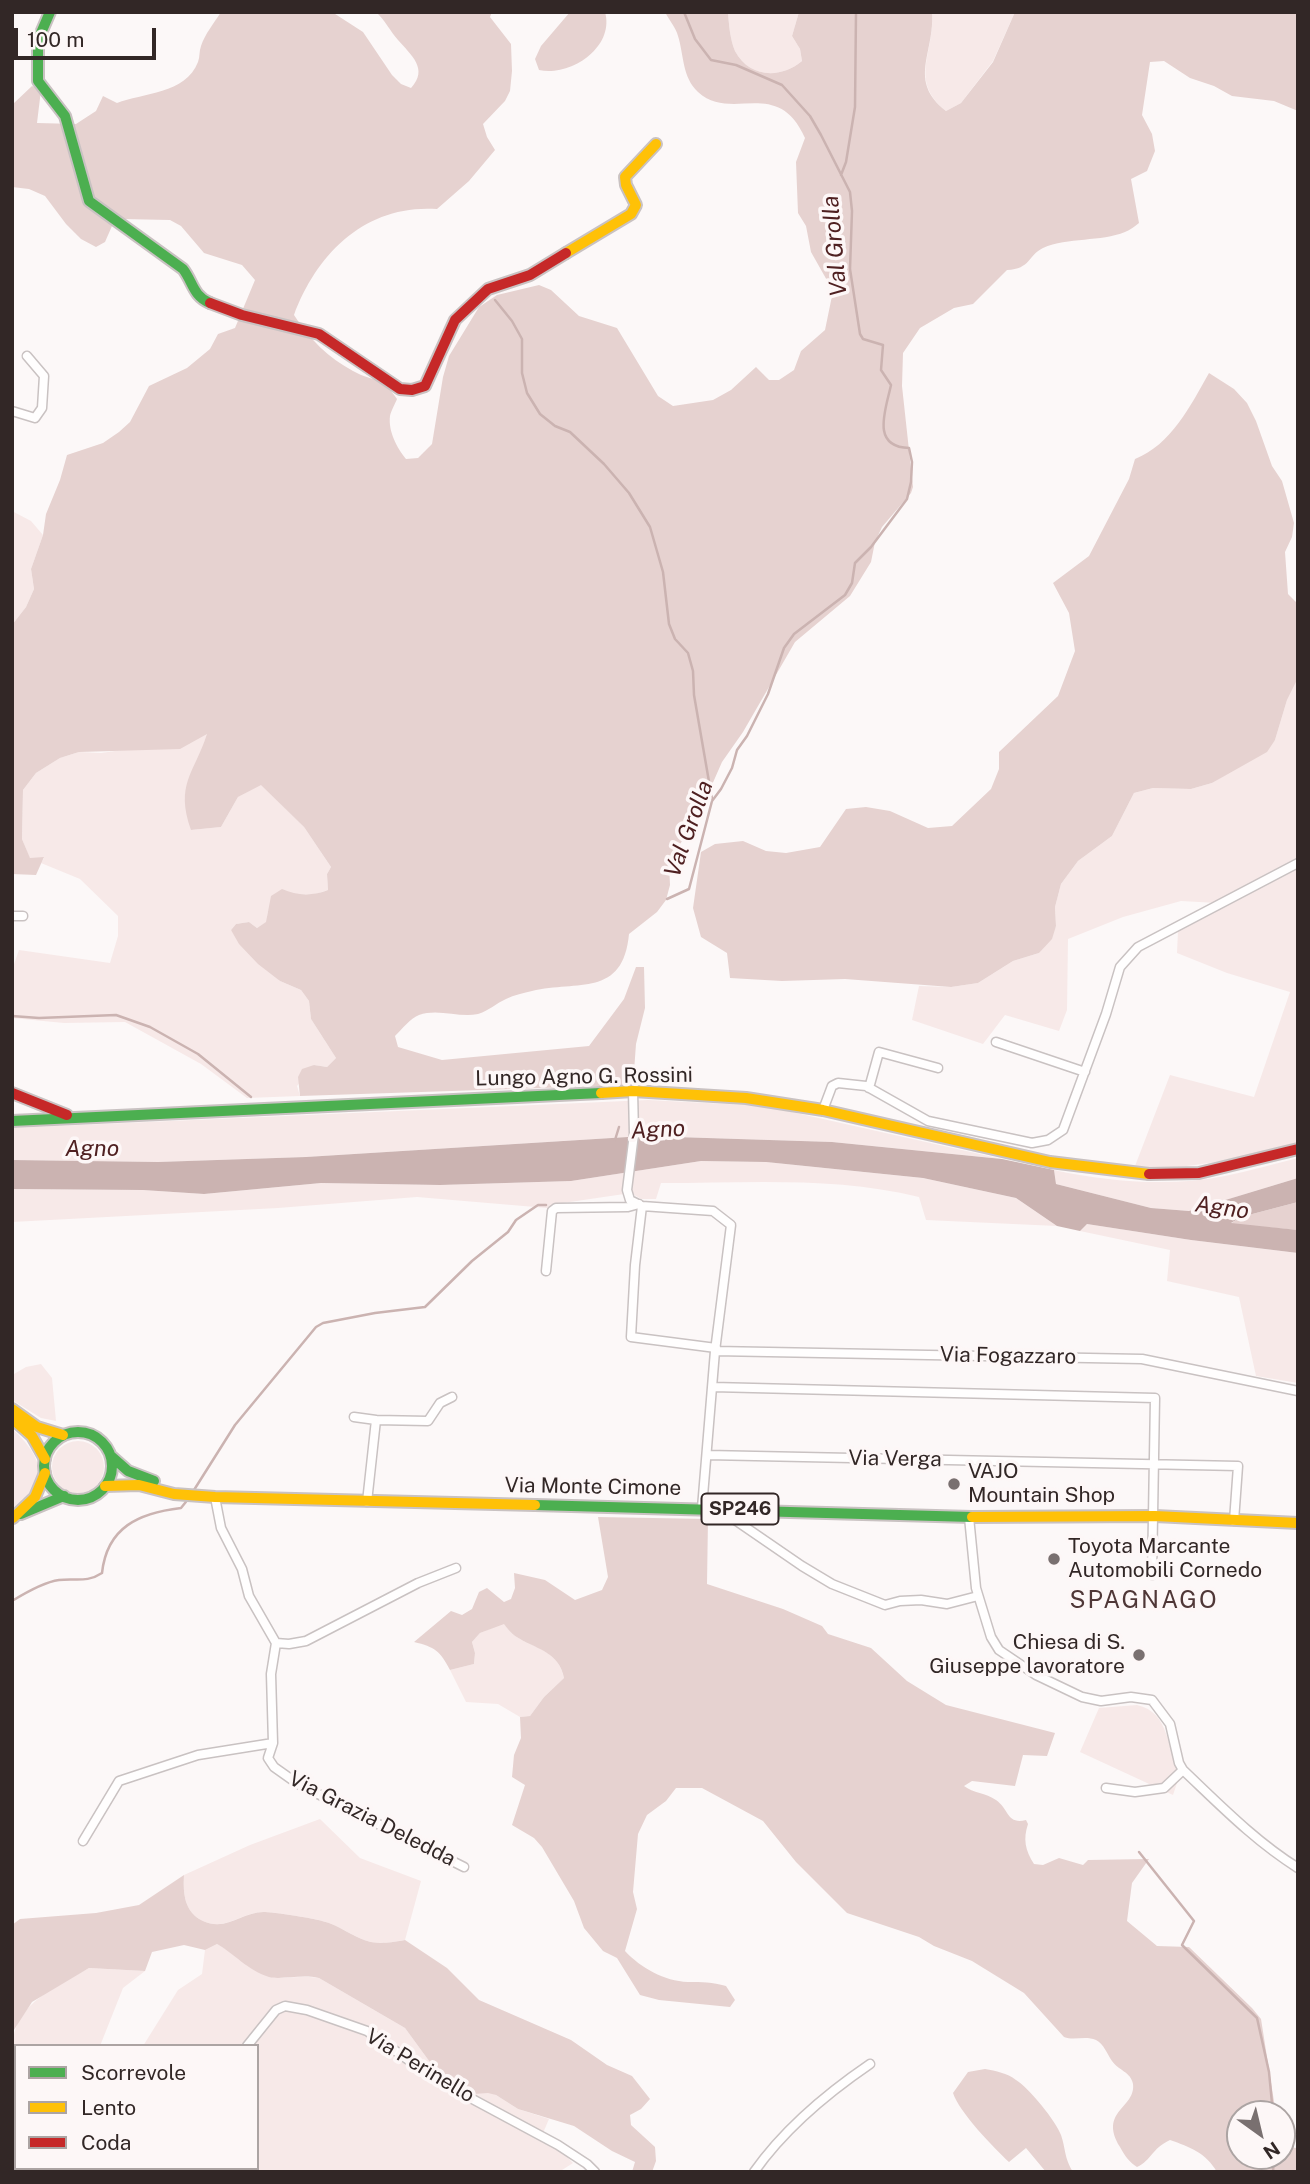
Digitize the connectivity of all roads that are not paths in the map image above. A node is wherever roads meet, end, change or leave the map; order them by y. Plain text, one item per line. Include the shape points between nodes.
1 (50, 12) edge
2 (656, 144) dead end
3 (27, 356) dead end
4 (12, 411) edge
5 (1298, 863) edge
6 (12, 916) edge
7 (23, 916) dead end
8 (996, 1042) dead end
9 (938, 1068) dead end
10 (1085, 1072) junction
11 (869, 1088) junction
12 (633, 1091) junction
13 (12, 1093) edge
14 (823, 1110) junction
15 (70, 1116) junction
16 (12, 1121) edge
17 (1298, 1149) edge
18 (640, 1205) junction
19 (546, 1270) dead end
20 (715, 1349) junction
21 (713, 1387) junction
22 (1298, 1391) edge
23 (452, 1397) dead end
24 (12, 1409) edge
25 (354, 1417) dead end
26 (12, 1419) edge
27 (376, 1420) junction
28 (64, 1435) junction
29 (707, 1455) junction
30 (111, 1456) junction
31 (45, 1459) junction
32 (1155, 1465) junction
33 (45, 1473) junction
34 (105, 1486) junction
35 (182, 1493) junction
36 (64, 1496) junction
37 (215, 1497) junction
38 (367, 1503) junction
39 (702, 1508) junction
40 (719, 1508) junction
41 (1155, 1516) junction
42 (969, 1517) junction
43 (13, 1518) edge
44 (1234, 1521) junction
45 (1298, 1523) edge
46 (456, 1568) dead end
47 (1152, 1575) dead end
48 (978, 1596) junction
49 (276, 1643) junction
50 (274, 1743) junction
51 (1184, 1770) junction
52 (1106, 1788) dead end
53 (83, 1842) dead end
54 (464, 1867) dead end
55 (1298, 1868) edge
56 (249, 2044) edge
57 (870, 2064) dead end
58 (594, 2172) edge
59 (754, 2172) edge

1 - 2 main road via 38,40 38,81 65,116 89,201 183,269 201,299 242,315 319,334 400,389 425,386 455,320 488,289 530,275 631,214 636,205 625,177
3 - 4 street via 44,376 43,408 35,418
5 - 10 street via 1138,947 1120,967
6 - 7 street
8 - 10 street
9 - 11 street via 879,1052
10 - 11 street via 1063,1130 1032,1143 928,1121
11 - 14 street via 838,1083 830,1089
12 - 14 main road, Lungo Agno G. Rossini via 746,1098
12 - 15 main road, Lungo Agno G. Rossini
12 - 18 street via 634,1134 627,1191 630,1200
13 - 15 main road, Lungo Agno G. Rossini
14 - 17 main road, Lungo Agno G. Rossini via 1050,1162 1144,1174 1199,1173
15 - 16 main road, Lungo Agno G. Rossini
18 - 19 street via 556,1208
18 - 20 street, Via Fogazzaro via 631,1338
18 - 20 street via 713,1211 731,1225
20 - 21 street
20 - 22 street, Via Fogazzaro via 1142,1359
21 - 29 street
21 - 32 street, Via Fogazzaro via 1155,1398
23 - 27 street via 440,1403 428,1421
24 - 28 main road via 37,1427
25 - 27 street
26 - 31 main road via 32,1436
27 - 38 street
28 - 30 main road, SP246 via 92,1435
28 - 31 main road
29 - 32 street, Via Verga
29 - 39 street
30 - 34 main road
30 - 35 main road, Via Monte Cimone / SP246 via 134,1475 176,1487
31 - 33 main road
32 - 41 street
32 - 44 street, Via Verga via 1238,1466
33 - 36 main road
33 - 43 main road via 34,1497
34 - 35 main road, Via Monte Cimone / SP246 via 139,1485
34 - 36 main road, SP246 via 84,1499
35 - 37 main road, Via Monte Cimone / SP246
36 - 43 main road
37 - 38 main road, Via Monte Cimone / SP246
37 - 49 street via 221,1528 242,1569 249,1596
38 - 39 main road, Via Monte Cimone / SP246
39 - 40 main road, Via Monte Cimone / SP246
40 - 42 main road, Via Monte Cimone / SP246
40 - 48 street via 832,1584 885,1605 921,1600 947,1604
41 - 42 main road, Via Monte Cimone / SP246
41 - 44 main road, Via Monte Cimone / SP246
41 - 47 street
42 - 48 street
44 - 45 main road, Via Monte Cimone / SP246
46 - 49 street via 306,1641
48 - 51 street via 999,1650 1035,1675 1082,1697 1152,1700 1170,1724
49 - 50 street, Via Grazia Deledda via 271,1674
50 - 53 street via 198,1755 119,1781
50 - 54 street, Via Grazia Deledda via 268,1758 298,1784
51 - 52 street via 1164,1788 1135,1792
51 - 55 street via 1276,1855
56 - 58 street, Via Perinello via 276,2010 285,2006 367,2031 437,2080 558,2145
57 - 59 street via 811,2109 773,2145

